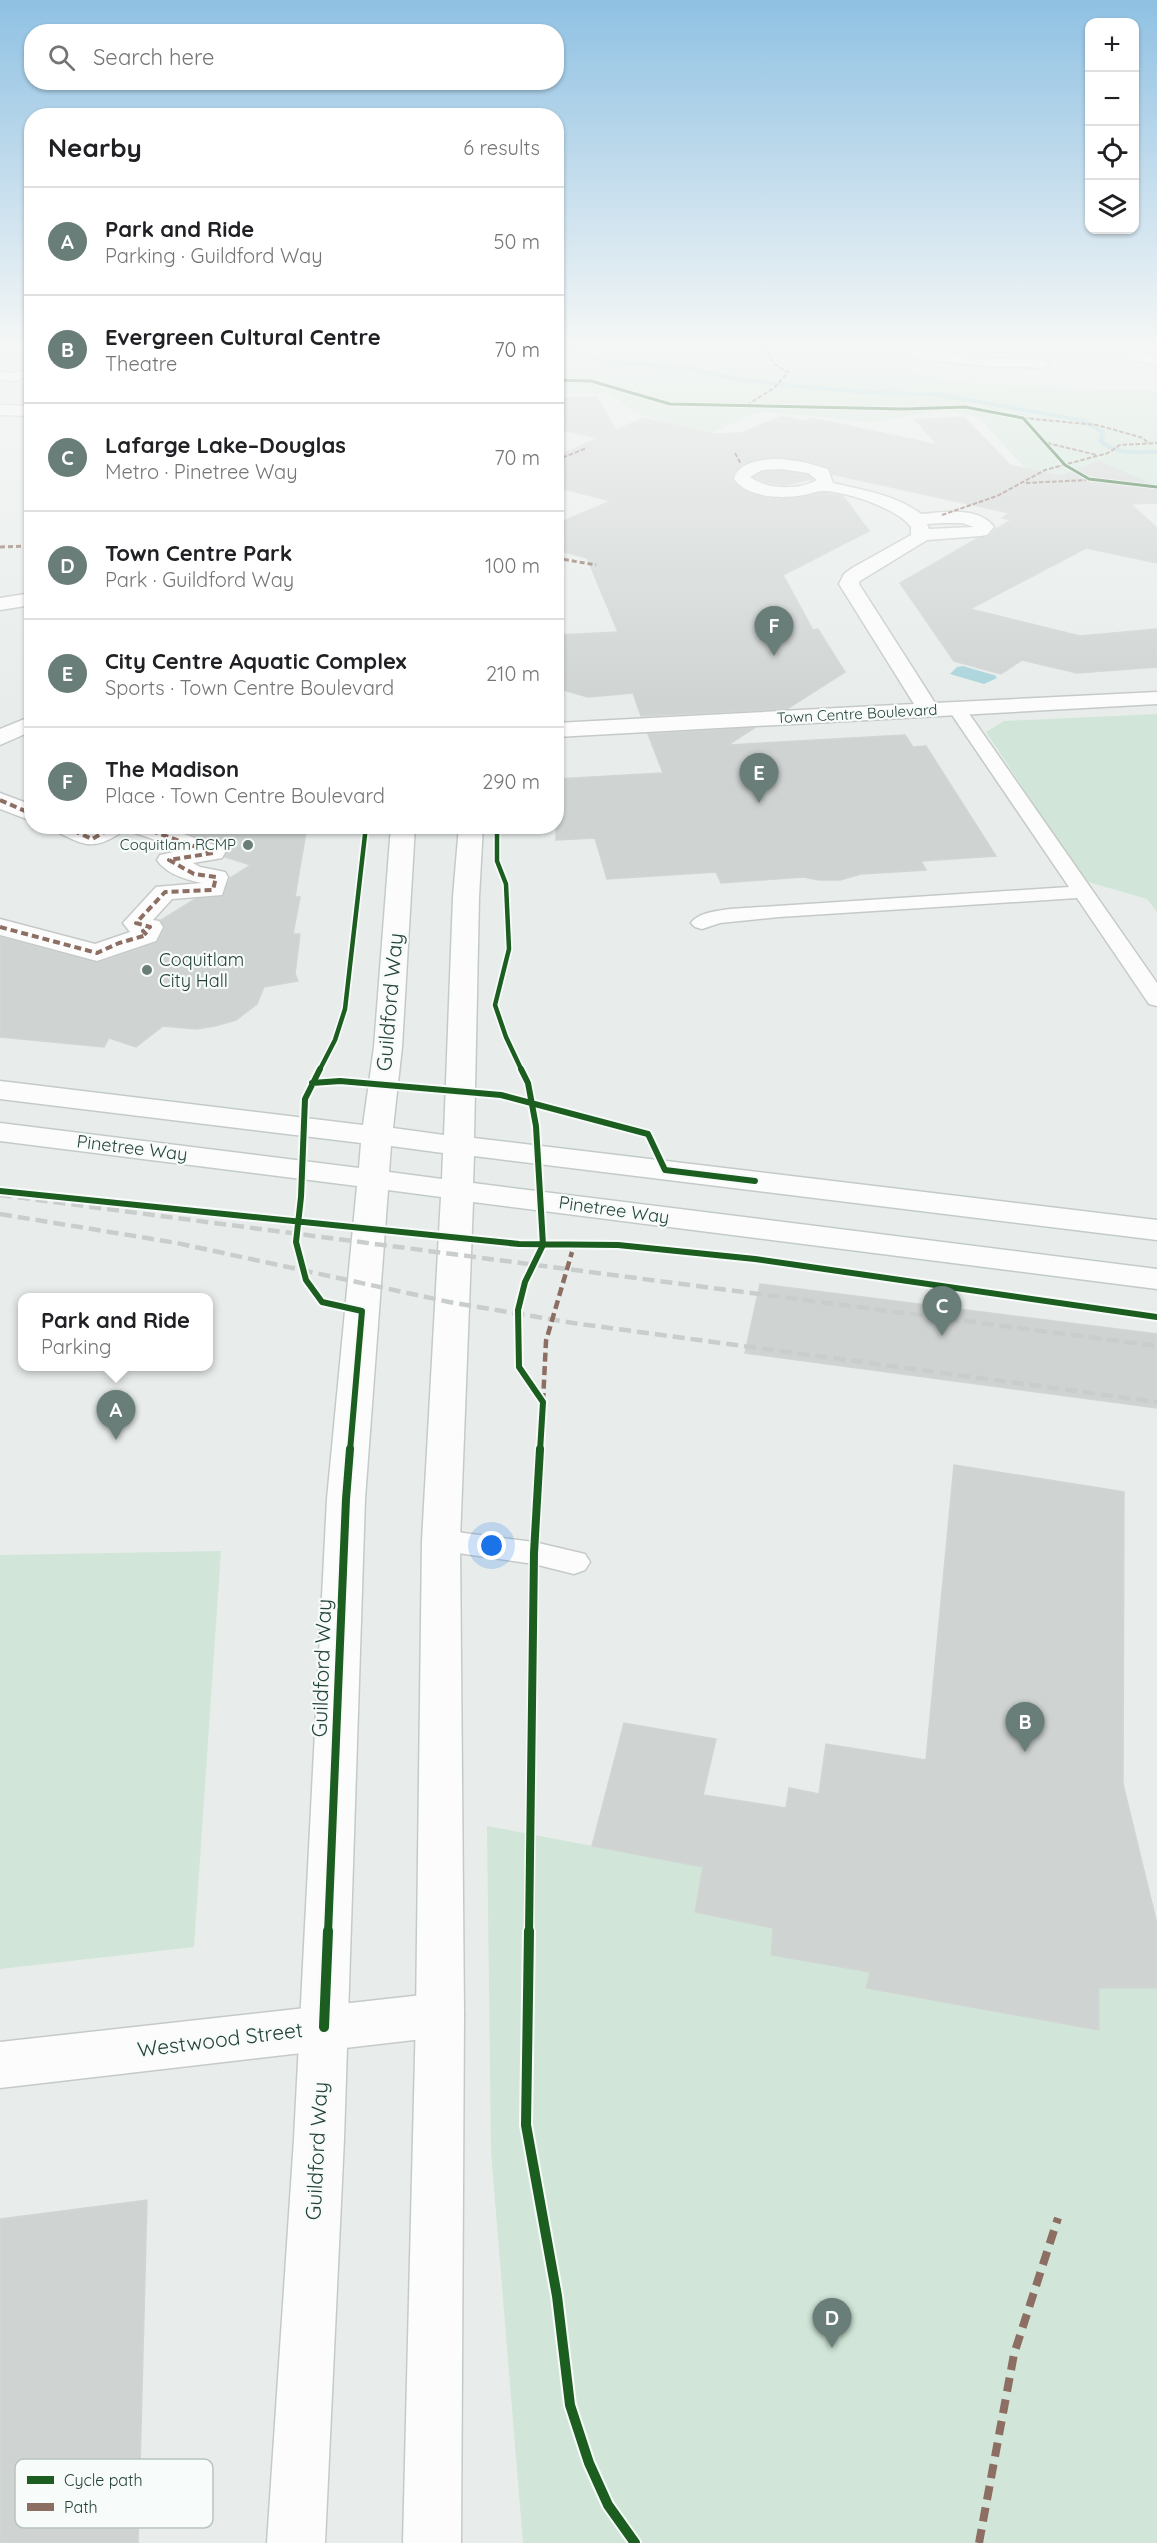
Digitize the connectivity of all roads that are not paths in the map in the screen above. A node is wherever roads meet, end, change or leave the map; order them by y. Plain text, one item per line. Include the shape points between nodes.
1 (820, 485) dead end
2 (0, 597) edge
3 (24, 598) edge
4 (24, 600) edge
5 (0, 604) edge
6 (1157, 698) edge
7 (957, 709) junction
8 (928, 710) junction
9 (24, 726) edge
10 (564, 730) edge
11 (0, 738) edge
12 (0, 801) edge
13 (24, 811) edge
14 (81, 834) edge
15 (101, 834) edge
16 (160, 834) edge
17 (402, 834) edge
18 (470, 834) edge
19 (1081, 892) junction
20 (702, 923) dead end
21 (0, 927) edge
22 (1157, 999) edge
23 (0, 1090) edge
24 (0, 1132) edge
25 (377, 1135) junction
26 (458, 1145) junction
27 (373, 1180) junction
28 (456, 1190) junction
29 (1157, 1230) edge
30 (1157, 1279) edge
31 (441, 1541) junction
32 (574, 1562) dead end
33 (441, 2015) junction
34 (324, 2027) junction
35 (0, 2065) edge
36 (296, 2543) edge
37 (432, 2543) edge

1 - 8 main road via 892,504 904,510 918,527 915,542 859,572 849,582
2 - 3 main road
4 - 5 main road
6 - 7 main road, Town Centre Boulevard
7 - 8 main road, Town Centre Boulevard
7 - 19 lane
8 - 10 main road, Town Centre Boulevard
9 - 11 main road
12 - 13 main road
14 - 15 main road via 92,839
16 - 21 main road via 213,853 169,860 194,874 216,877 213,890 165,892 136,923 150,927 143,931 147,935 97,953
17 - 25 main road, Guildford Way via 388,1047
18 - 26 main road
19 - 20 lane via 781,910 713,918
19 - 22 lane
23 - 25 main road
24 - 27 main road, Pinetree Way
25 - 26 main road
25 - 27 main road, Guildford Way
26 - 28 main road
26 - 29 main road
27 - 28 main road, Pinetree Way
27 - 34 main road, Guildford Way via 346,1499
28 - 30 main road, Pinetree Way
28 - 31 main road
31 - 32 lane
31 - 33 main road
33 - 34 main road, Westwood Street
33 - 37 main road
34 - 35 main road, Westwood Street
34 - 36 main road, Guildford Way

